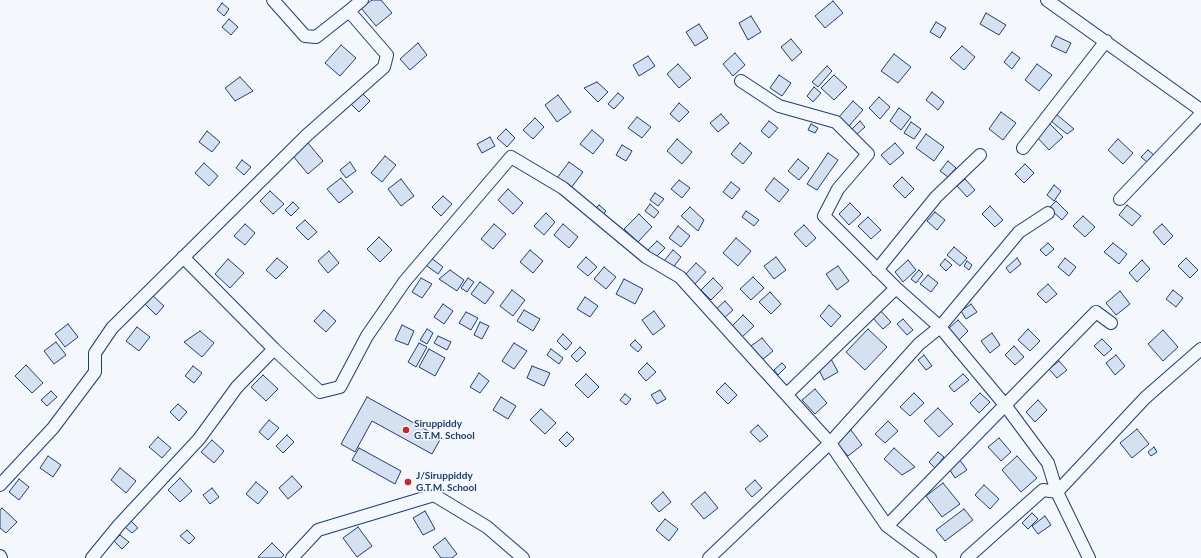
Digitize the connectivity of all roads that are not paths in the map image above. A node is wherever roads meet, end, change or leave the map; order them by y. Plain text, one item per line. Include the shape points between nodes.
1 (274, 0) edge
2 (362, 0) edge
3 (1048, 0) edge
4 (349, 11) junction
5 (1106, 41) junction
6 (741, 81) dead end
7 (1201, 110) edge
8 (1201, 114) edge
9 (1023, 148) dead end
10 (980, 155) dead end
11 (1120, 199) dead end
12 (1048, 213) dead end
13 (183, 257) junction
14 (877, 270) junction
15 (896, 288) junction
16 (1111, 323) dead end
17 (940, 327) junction
18 (1201, 349) edge
19 (274, 350) junction
20 (787, 394) junction
21 (1005, 405) junction
22 (830, 443) junction
23 (0, 485) edge
24 (1057, 492) junction
25 (887, 526) junction
26 (92, 558) edge
27 (292, 558) edge
28 (523, 558) edge
29 (709, 558) edge
30 (930, 558) edge
31 (966, 558) edge
32 (1090, 558) edge

1 - 4 street via 305,36 316,38
2 - 4 street
3 - 5 street
4 - 13 street via 387,55 384,67 307,135
5 - 7 street
5 - 9 street
6 - 14 street via 779,106 836,122 868,154 838,189 824,216
8 - 11 street
10 - 14 street via 936,197
12 - 17 street via 1019,232
13 - 19 street
13 - 23 street via 112,328 95,353 95,372 53,428
14 - 15 street
15 - 17 street
15 - 20 street
16 - 21 street via 1096,312
17 - 21 street
17 - 22 street via 919,344
18 - 24 street via 1145,398
19 - 20 street via 320,392 340,387 367,336 405,281 511,157 563,188 646,257 680,277
19 - 26 street via 237,387 199,439
20 - 22 street
21 - 24 street via 1048,463
21 - 25 street
22 - 25 street
22 - 29 street
24 - 31 street via 1043,490
24 - 32 street
25 - 30 street
27 - 28 street via 318,530 434,495 488,527

